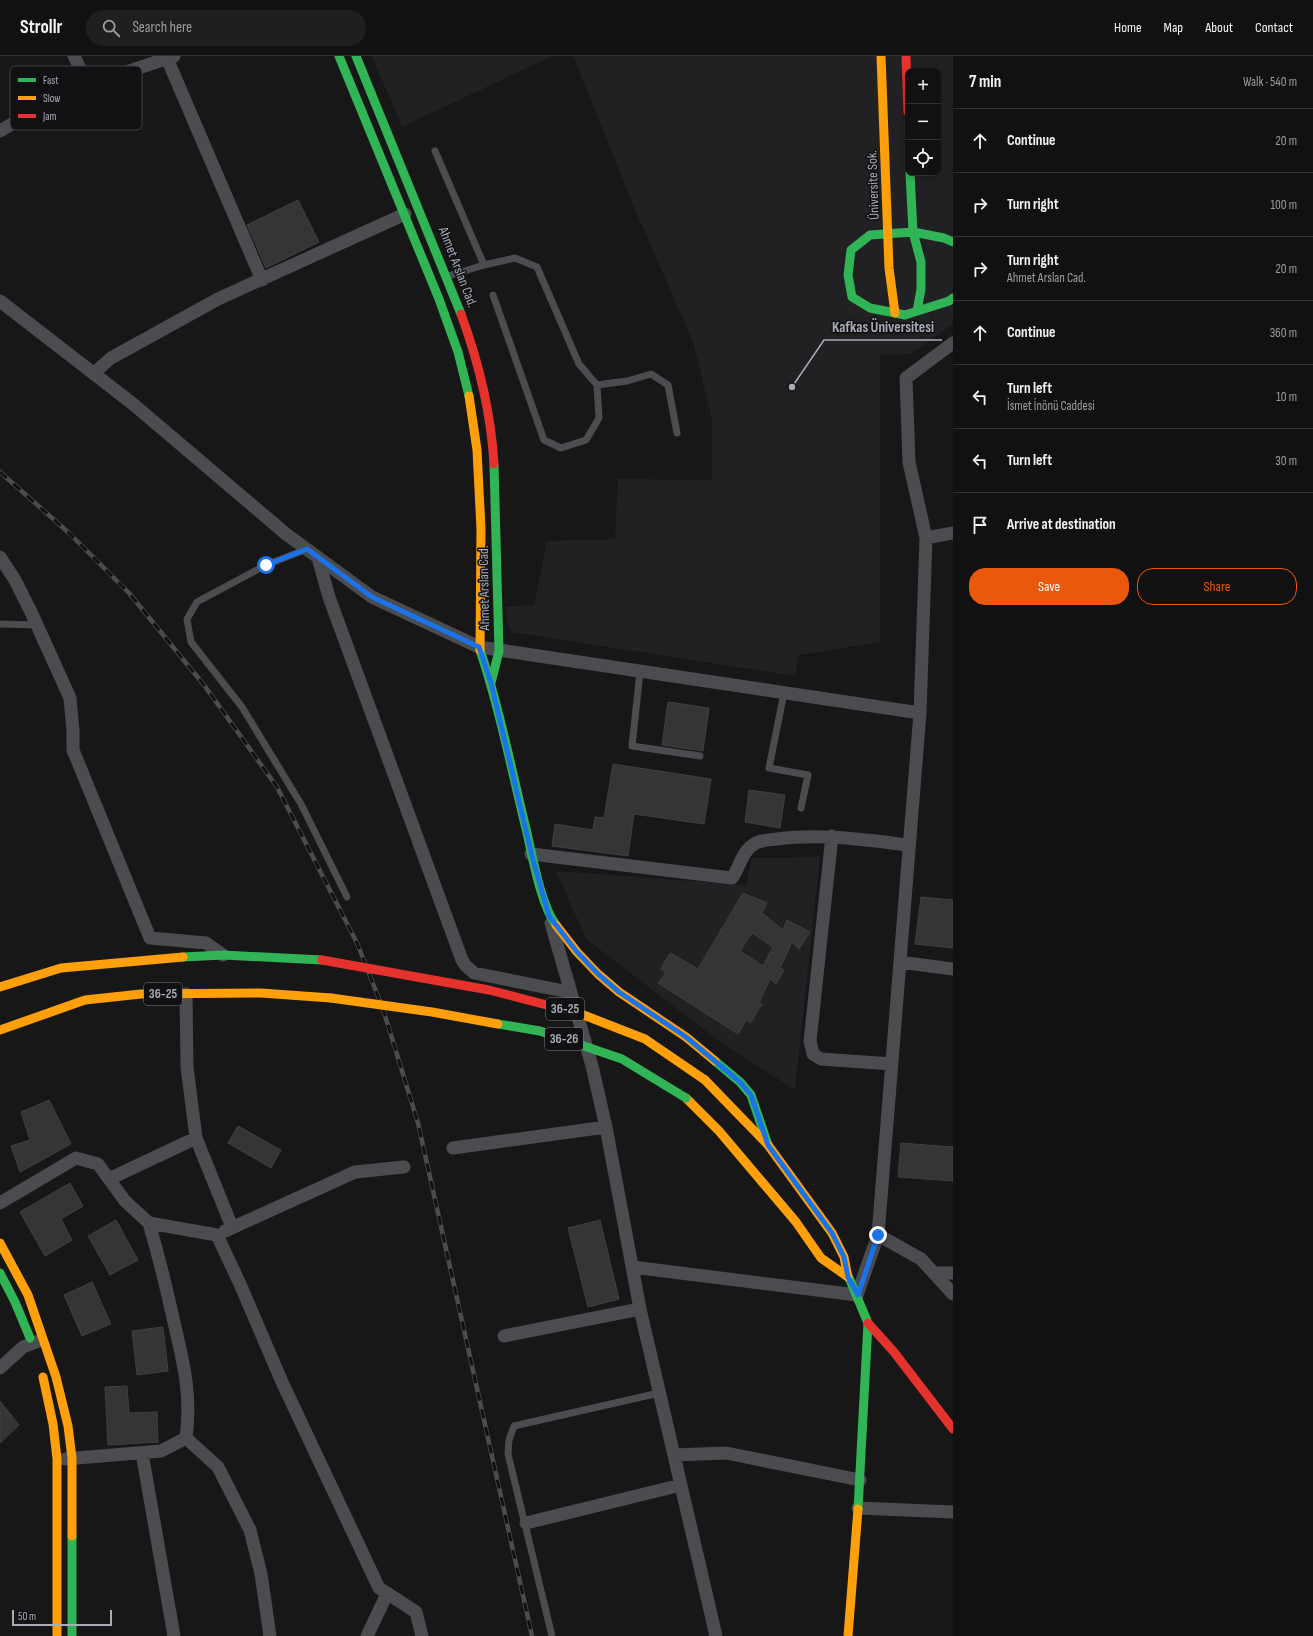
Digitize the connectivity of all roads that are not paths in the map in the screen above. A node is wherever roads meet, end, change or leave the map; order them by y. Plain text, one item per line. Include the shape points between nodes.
1 (74, 56) edge
2 (339, 56) edge
3 (356, 56) edge
4 (882, 56) edge
5 (906, 56) edge
6 (169, 57) edge
7 (79, 66) edge
8 (142, 66) edge
9 (908, 104) edge
10 (10, 125) edge
11 (0, 131) edge
12 (435, 151) dead end
13 (910, 176) edge
14 (405, 214) junction
15 (913, 232) junction
16 (889, 234) junction
17 (953, 242) edge
18 (484, 265) junction
19 (447, 277) junction
20 (262, 280) junction
21 (493, 295) dead end
22 (953, 298) edge
23 (0, 301) edge
24 (917, 311) junction
25 (895, 313) junction
26 (953, 343) edge
27 (94, 373) junction
28 (597, 385) junction
29 (677, 432) dead end
30 (953, 533) edge
31 (926, 538) junction
32 (307, 549) junction
33 (0, 557) edge
34 (318, 558) junction
35 (0, 624) edge
36 (37, 625) junction
37 (479, 647) junction
38 (499, 651) junction
39 (640, 672) junction
40 (491, 683) junction
41 (784, 693) junction
42 (920, 713) junction
43 (700, 756) dead end
44 (801, 808) dead end
45 (832, 836) junction
46 (909, 845) junction
47 (531, 854) junction
48 (347, 897) dead end
49 (549, 916) junction
50 (223, 955) junction
51 (900, 962) junction
52 (953, 969) edge
53 (0, 987) edge
54 (569, 992) junction
55 (186, 994) junction
56 (432, 1012) joint
57 (0, 1030) edge
58 (892, 1064) junction
59 (606, 1127) junction
60 (196, 1138) junction
61 (768, 1145) junction
62 (453, 1148) dead end
63 (404, 1167) dead end
64 (109, 1179) junction
65 (0, 1204) edge
66 (149, 1223) junction
67 (232, 1227) junction
68 (217, 1235) junction
69 (878, 1235) junction
70 (0, 1243) edge
71 (632, 1268) junction
72 (0, 1272) edge
73 (934, 1273) junction
74 (953, 1273) edge
75 (848, 1277) junction
76 (953, 1294) edge
77 (858, 1295) junction
78 (640, 1309) junction
79 (868, 1323) junction
80 (504, 1336) dead end
81 (37, 1344) junction
82 (0, 1368) edge
83 (41, 1370) dead end
84 (659, 1393) junction
85 (953, 1429) edge
86 (186, 1438) junction
87 (142, 1453) junction
88 (674, 1455) junction
89 (72, 1458) junction
90 (57, 1459) junction
91 (860, 1480) junction
92 (681, 1485) junction
93 (858, 1508) junction
94 (953, 1516) edge
95 (526, 1523) junction
96 (387, 1594) junction
97 (56, 1636) edge
98 (72, 1636) edge
99 (174, 1636) edge
100 (270, 1636) edge
101 (367, 1636) edge
102 (422, 1636) edge
103 (552, 1636) edge
104 (716, 1636) edge
105 (848, 1636) edge

1 - 7 street
2 - 14 street, Ahmet Arslan Cad.
3 - 19 street, Ahmet Arslan Cad.
4 - 16 street, Üniversite Sok.
5 - 9 street
6 - 8 street
6 - 20 street
10 - 11 street
12 - 18 lane
13 - 15 street
14 - 20 street
14 - 37 street, Ahmet Arslan Cad. via 458,352 470,401 477,450 481,529
15 - 16 street
15 - 17 street
15 - 24 street via 921,262 921,289
16 - 25 street, Üniversite Sok. via 890,293
16 - 25 street via 870,235 851,250 848,275 852,297 870,308
18 - 19 lane
18 - 28 lane via 515,258 537,266 579,364
19 - 38 street, Ahmet Arslan Cad. via 473,347 486,398 493,456 497,529
20 - 27 street via 218,299 111,358
21 - 28 lane via 544,440 561,448 586,440 599,418
22 - 24 street
23 - 27 street
24 - 25 street via 905,315
26 - 31 street via 906,378 909,462
27 - 32 street via 222,482
28 - 29 lane via 627,381 651,374 668,385
30 - 31 street
31 - 42 street
32 - 34 street
32 - 48 lane via 252,572 197,602 187,619 191,642 242,706 301,804
33 - 36 street via 15,580
34 - 37 street via 372,597
34 - 54 street via 462,960 474,973
35 - 36 lane
36 - 50 street via 70,698 73,750 150,938 206,943
37 - 38 street
37 - 40 street, Ahmet Arslan Cad.
38 - 39 street
38 - 40 street, Ahmet Arslan Cad.
39 - 41 street
39 - 43 lane via 632,746
40 - 47 street
41 - 42 street
41 - 44 lane via 769,768 808,775
42 - 46 street
45 - 46 street
45 - 47 street via 797,836 756,843 746,850 732,878
45 - 58 street via 810,1042 813,1054 821,1059
46 - 51 street
47 - 49 street
49 - 54 street
49 - 61 street via 598,974 619,992 686,1037 740,1082 751,1095
50 - 53 street, 36-25 via 61,968
50 - 61 street, 36-25, bridge via 322,960 489,990 576,1012 645,1039 705,1080
51 - 52 street
51 - 58 street
54 - 59 street via 592,1066
55 - 56 street, 36-25, bridge via 261,993 331,998
55 - 57 street, 36-25 via 141,994 85,1000
55 - 60 street via 187,1067
56 - 75 street, 36-26, bridge via 540,1031 594,1049 622,1060 686,1098 719,1131 787,1211 821,1258
58 - 69 street
59 - 62 street
59 - 71 street
60 - 64 street
60 - 67 street
61 - 75 street, 36-25 via 832,1233 844,1257
63 - 67 street via 356,1172
64 - 65 street via 98,1164 76,1158
64 - 66 street via 125,1201
66 - 68 street
66 - 86 street via 187,1376 189,1413
67 - 68 street
68 - 96 street via 282,1382 379,1588
69 - 73 street via 921,1259
69 - 77 street
70 - 81 street via 18,1274
71 - 77 street
71 - 78 street
72 - 81 street
73 - 74 street
73 - 76 street
75 - 77 street, 36-26
77 - 79 street, 36-26
78 - 80 street
78 - 84 street
79 - 85 street, 36-26 via 894,1352
79 - 91 street
81 - 82 street via 23,1347
81 - 89 street via 62,1400
83 - 90 street via 50,1403
84 - 88 street
84 - 95 lane via 514,1426 508,1454
86 - 87 street via 161,1451
86 - 100 street via 218,1467 250,1530 261,1574
87 - 89 street
87 - 99 street
88 - 91 street via 726,1453
88 - 92 street
89 - 90 street
89 - 98 street
90 - 97 street
91 - 93 street
92 - 95 street
92 - 104 street
93 - 94 street
93 - 105 street
95 - 103 lane
96 - 101 street
96 - 102 street via 416,1612

